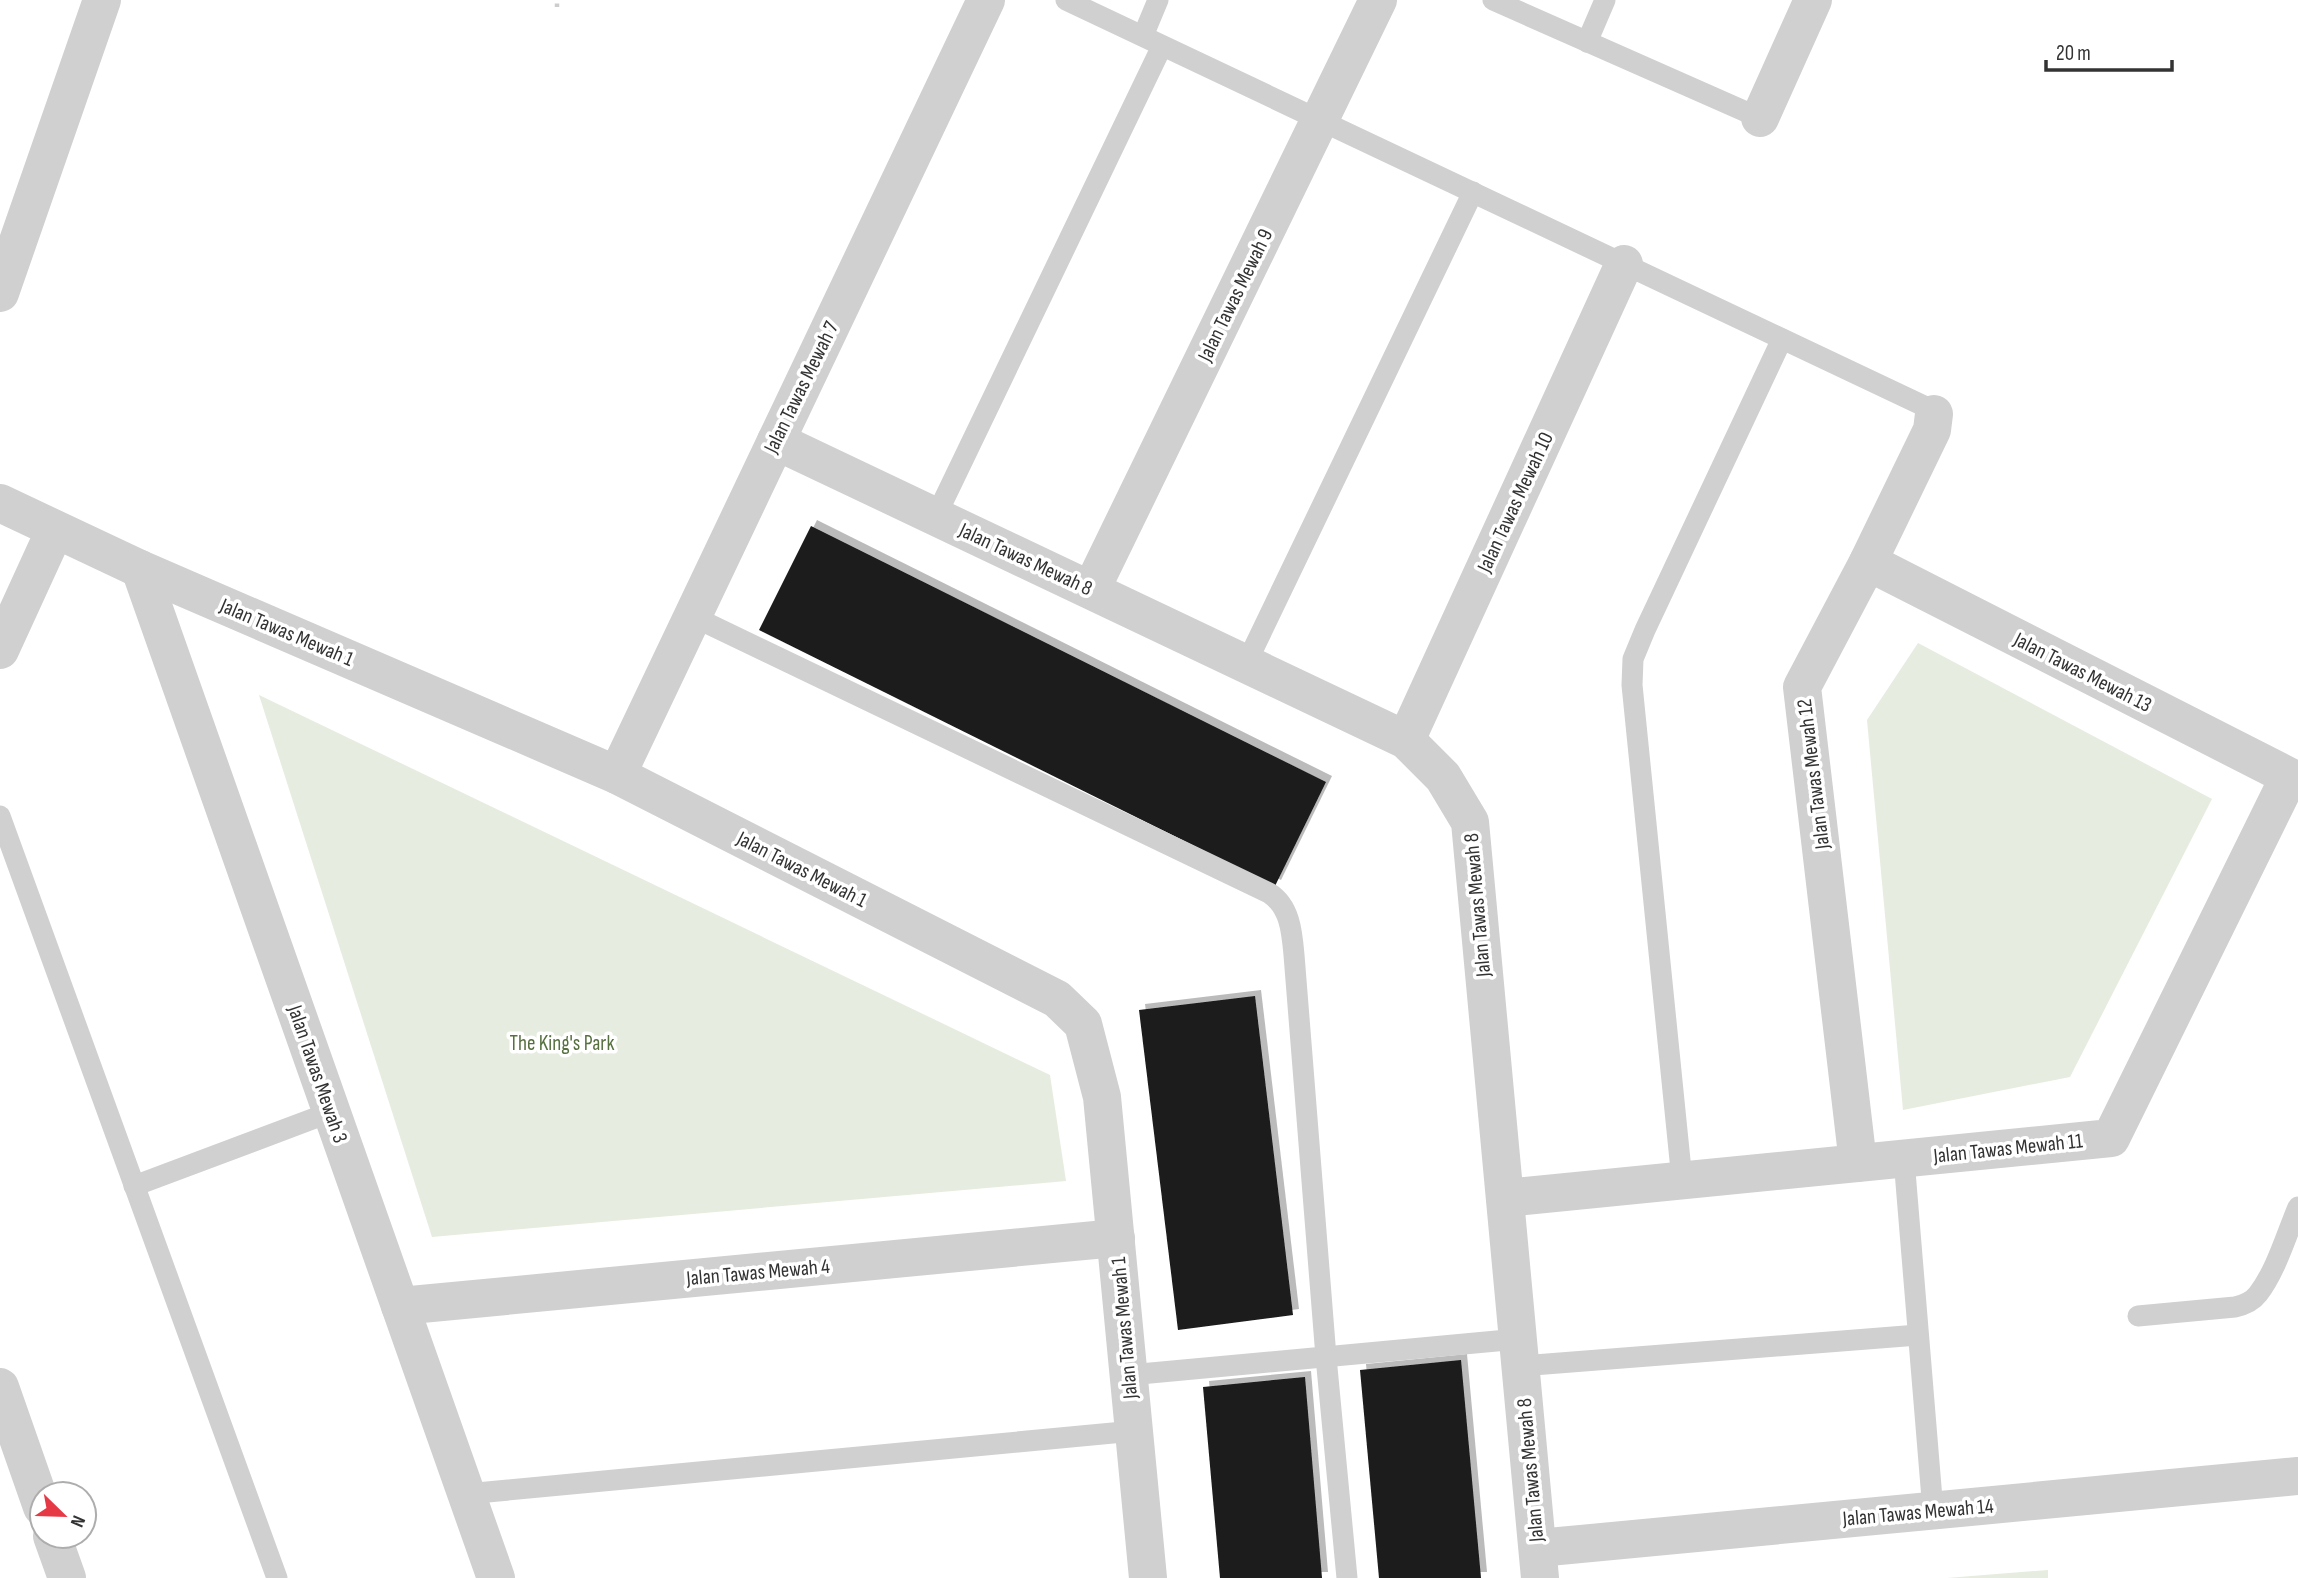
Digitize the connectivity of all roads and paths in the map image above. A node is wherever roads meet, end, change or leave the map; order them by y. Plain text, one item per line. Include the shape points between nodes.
1 (102, 0) edge
2 (557, 0) edge
3 (986, 0) edge
4 (1066, 0) edge
5 (1158, 0) edge
6 (1378, 0) edge
7 (1493, 0) edge
8 (1605, 0) edge
9 (1813, 0) edge
10 (557, 7) dead end
11 (1152, 41) junction
12 (1587, 41) junction
13 (1760, 118) joint
14 (1320, 120) junction
15 (1473, 192) junction
16 (1624, 264) junction
17 (0, 293) edge
18 (1782, 339) junction
19 (1934, 414) joint
20 (776, 441) junction
21 (0, 503) edge
22 (936, 516) junction
23 (55, 530) junction
24 (1868, 562) junction
25 (140, 569) junction
26 (1091, 590) junction
27 (692, 616) junction
28 (0, 650) edge
29 (1246, 664) junction
30 (1406, 740) junction
31 (617, 775) junction
32 (2293, 779) edge
33 (0, 816) edge
34 (331, 1112) junction
35 (1904, 1159) junction
36 (1858, 1163) junction
37 (1682, 1180) junction
38 (134, 1186) junction
39 (1505, 1198) junction
40 (2298, 1206) edge
41 (1116, 1238) junction
42 (400, 1306) junction
43 (2137, 1316) dead end
44 (1918, 1335) junction
45 (1519, 1353) junction
46 (1326, 1357) junction
47 (1129, 1375) junction
48 (0, 1387) edge
49 (1134, 1431) junction
50 (2298, 1476) edge
51 (33, 1480) edge
52 (466, 1494) junction
53 (1933, 1511) junction
54 (57, 1550) edge
55 (1539, 1563) edge
56 (67, 1578) edge
57 (276, 1578) edge
58 (496, 1578) edge
59 (1148, 1578) edge
60 (1347, 1578) edge

1 - 17 street
2 - 10 path
3 - 20 street, Jalan Tawas Mewah 7
4 - 11 lane
5 - 11 lane
6 - 14 street, Jalan Tawas Mewah 9
7 - 12 lane
8 - 12 lane
9 - 13 street
11 - 14 lane
11 - 22 lane
12 - 13 lane
14 - 15 lane
14 - 26 street, Jalan Tawas Mewah 9
15 - 16 lane
15 - 29 lane
16 - 18 lane
16 - 30 street, Jalan Tawas Mewah 10
18 - 19 lane
18 - 37 lane via 1633,659
19 - 24 street, Jalan Tawas Mewah 12 via 1932,430
20 - 22 street, Jalan Tawas Mewah 8
20 - 27 street, Jalan Tawas Mewah 7
21 - 23 street, Jalan Tawas Mewah 1
22 - 26 street, Jalan Tawas Mewah 8
23 - 25 street, Jalan Tawas Mewah 1
23 - 28 street
24 - 32 street, Jalan Tawas Mewah 13
24 - 36 street, Jalan Tawas Mewah 12 via 1802,687
25 - 31 street, Jalan Tawas Mewah 1
25 - 34 street, Jalan Tawas Mewah 3
26 - 29 street, Jalan Tawas Mewah 8
27 - 31 street, Jalan Tawas Mewah 7
27 - 46 lane via 1277,898 1292,932
29 - 30 street, Jalan Tawas Mewah 8
30 - 39 street, Jalan Tawas Mewah 8 via 1443,777 1470,822
31 - 41 street, Jalan Tawas Mewah 1 via 1057,999 1083,1024 1089,1042 1102,1097
32 - 35 street, Jalan Tawas Mewah 11 via 2111,1138
33 - 38 lane
34 - 38 lane
34 - 42 street, Jalan Tawas Mewah 3
35 - 36 street, Jalan Tawas Mewah 11
35 - 44 lane
36 - 37 street, Jalan Tawas Mewah 11
37 - 39 street, Jalan Tawas Mewah 11
38 - 57 lane
39 - 45 street, Jalan Tawas Mewah 8
40 - 43 lane via 2266,1280 2248,1304
41 - 42 street, Jalan Tawas Mewah 4
41 - 47 street, Jalan Tawas Mewah 1
42 - 52 street, Jalan Tawas Mewah 3
44 - 45 lane
44 - 53 lane
45 - 46 lane
45 - 55 street, Jalan Tawas Mewah 8
46 - 47 lane
46 - 60 lane
47 - 49 street, Jalan Tawas Mewah 1
48 - 51 street
49 - 52 lane
49 - 59 street, Jalan Tawas Mewah 1
50 - 53 street, Jalan Tawas Mewah 14
52 - 58 street, Jalan Tawas Mewah 3
53 - 55 street, Jalan Tawas Mewah 14
54 - 56 street

